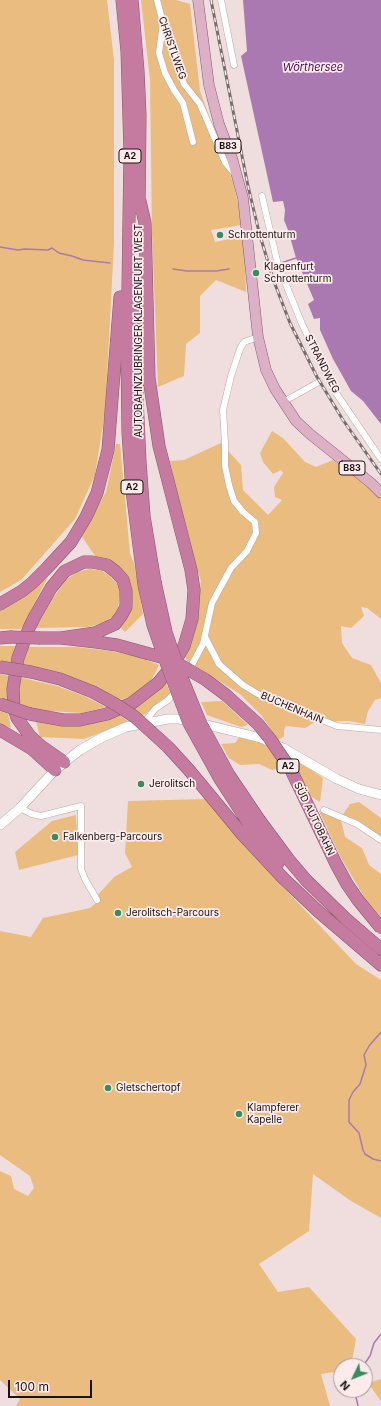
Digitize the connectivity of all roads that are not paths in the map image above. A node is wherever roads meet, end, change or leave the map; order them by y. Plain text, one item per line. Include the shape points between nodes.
1 (122, 0) edge
2 (132, 0) edge
3 (156, 0) edge
4 (198, 0) edge
5 (221, 0) edge
6 (163, 23) junction
7 (234, 65) dead end
8 (193, 142) dead end
9 (238, 177) junction
10 (262, 196) dead end
11 (140, 201) junction
12 (258, 337) junction
13 (122, 355) junction
14 (319, 382) dead end
15 (283, 402) junction
16 (381, 459) edge
17 (381, 493) edge
18 (150, 583) junction
19 (0, 604) edge
20 (205, 637) junction
21 (5, 638) edge
22 (61, 638) junction
23 (0, 667) edge
24 (0, 704) edge
25 (144, 723) junction
26 (0, 730) edge
27 (381, 730) edge
28 (60, 766) junction
29 (381, 795) edge
30 (20, 808) junction
31 (324, 810) dead end
32 (0, 825) edge
33 (251, 828) junction
34 (381, 840) edge
35 (98, 900) dead end
36 (381, 928) edge
37 (381, 949) edge
38 (381, 965) edge

1 - 13 highway, AUTOBAHNZUBRINGER KLAGENFURT WEST / A2 via 130,152 129,230 123,256
2 - 11 highway, AUTOBAHNZUBRINGER KLAGENFURT WEST / A2 via 138,78
3 - 6 street, CHRISTLWEG
4 - 9 main road, B83 via 209,84 219,124
5 - 7 street
6 - 8 street via 159,53 165,73 183,103
6 - 9 street, CHRISTLWEG via 184,84 200,104 225,162
9 - 12 main road, B83
10 - 16 street, STRANDWEG via 278,265 302,324 334,390
11 - 18 highway, AUTOBAHNZUBRINGER KLAGENFURT WEST / A2 via 137,398
11 - 24 highway, bridge via 145,223 150,386 166,478 192,570 194,590 188,634 173,665 158,683 139,699 107,714 80,720 63,720 30,714
12 - 15 main road, B83 via 266,370
12 - 20 street via 244,342 240,348 223,410 228,485 234,500 243,512 256,522 256,533 247,551 231,568 212,603
13 - 18 highway, AUTOBAHNZUBRINGER KLAGENFURT WEST / A2 via 132,491
13 - 19 highway via 112,406 108,450 97,493 86,516 71,542 47,568 22,591
14 - 15 street
15 - 17 main road, B83 via 296,421
18 - 33 highway, AUTOBAHNZUBRINGER KLAGENFURT WEST / A2, bridge via 154,625 166,666 189,723
20 - 25 street via 200,652 178,690 155,709
20 - 27 street, BUCHENHAIN via 219,664 243,685 264,697 337,726
21 - 22 highway, SÜD AUTOBAHN / A2, bridge
22 - 28 highway via 96,633 115,624 126,607 123,580 116,572 107,566 92,562 84,562 65,571 51,588 35,616 18,658 13,689 17,718 30,736
22 - 36 highway, SÜD AUTOBAHN / A2, bridge via 116,645 172,660 206,680 232,700 258,724 291,770 347,884
23 - 33 highway, A2, bridge via 60,679 115,704 135,717 168,747
25 - 28 main road via 102,737
25 - 29 main road via 179,719 261,738 343,782
26 - 28 highway
28 - 30 main road
30 - 32 main road
30 - 35 street via 41,816 81,806 81,869
31 - 34 street via 357,824
33 - 37 highway, AUTOBAHNZUBRINGER KLAGENFURT WEST / A2 via 289,860 330,904
33 - 38 highway, A2 via 267,861 303,898

